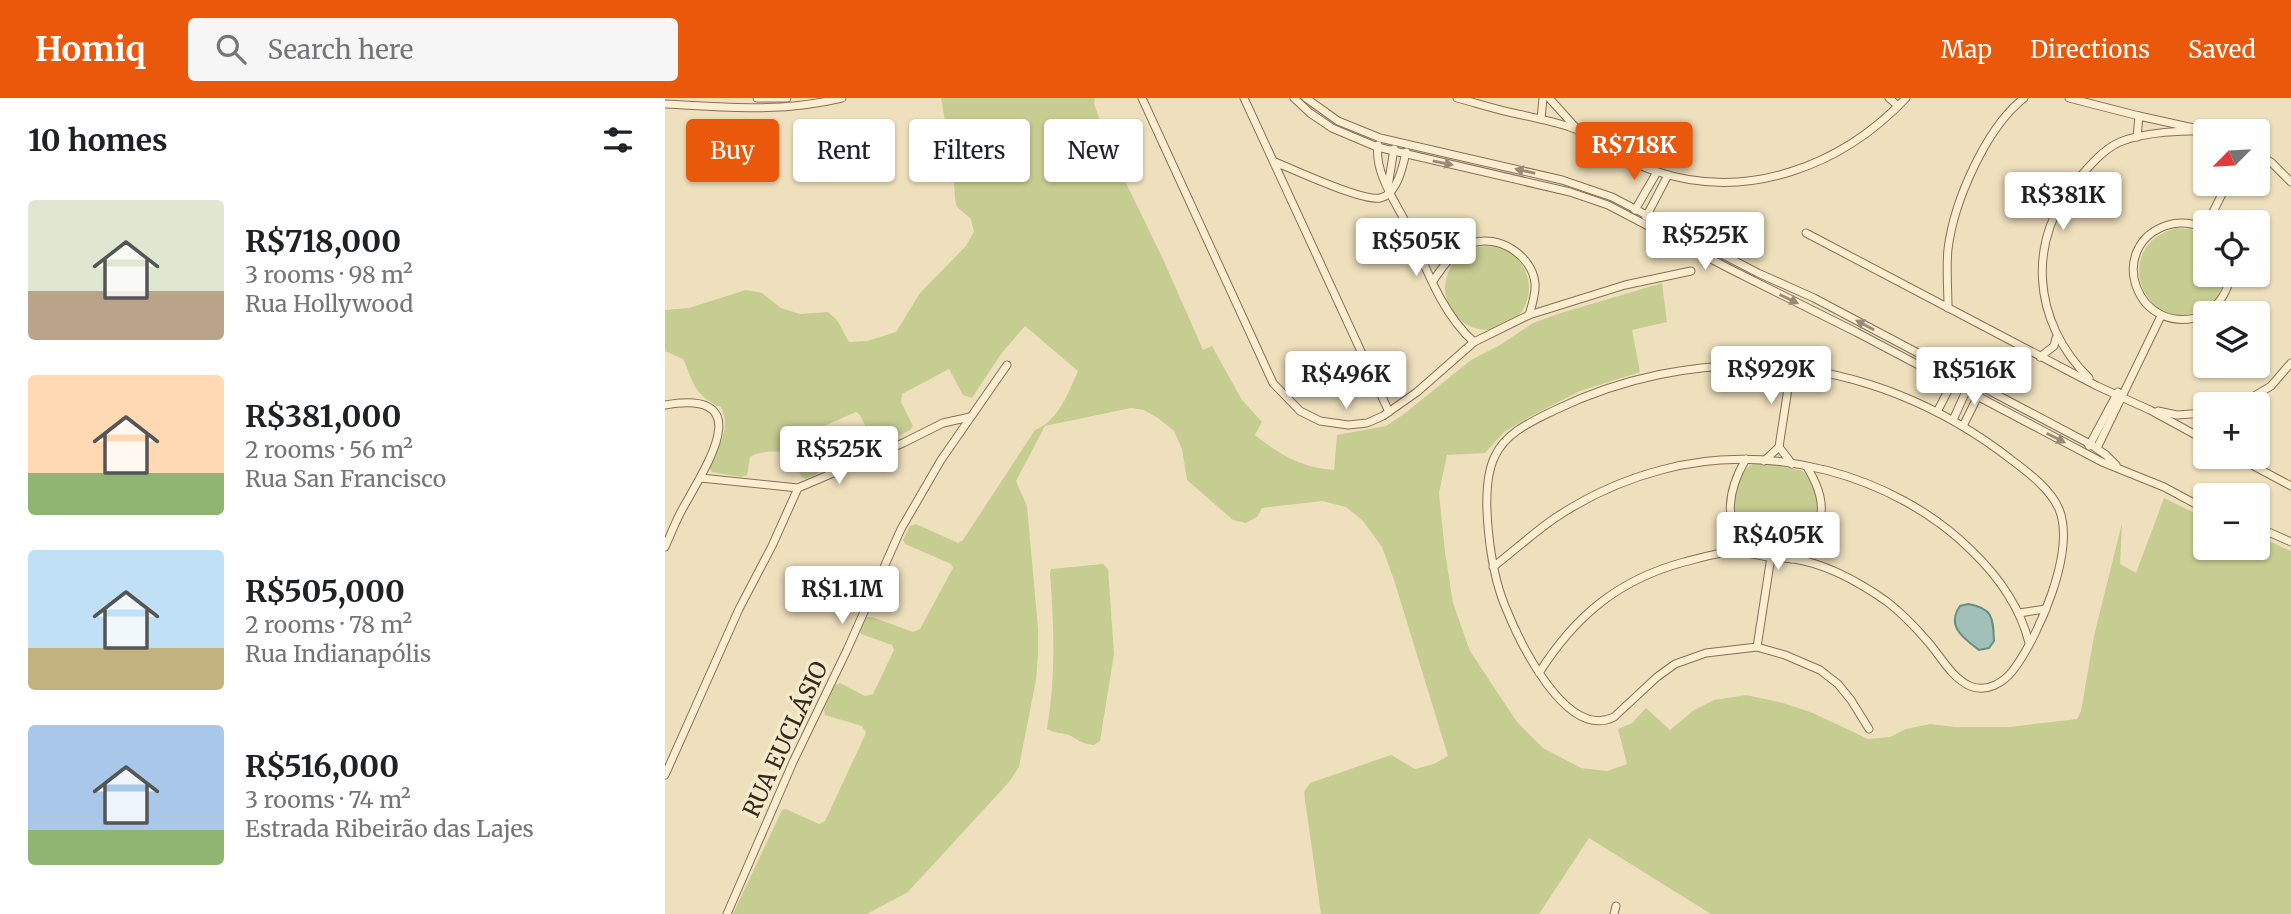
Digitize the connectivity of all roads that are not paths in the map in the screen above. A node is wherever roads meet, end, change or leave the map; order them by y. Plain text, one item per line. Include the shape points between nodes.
1 (757, 98) edge
2 (787, 98) edge
3 (842, 98) edge
4 (1142, 98) edge
5 (1244, 98) edge
6 (1294, 98) edge
7 (1306, 98) edge
8 (1457, 98) edge
9 (1543, 98) edge
10 (1549, 98) edge
11 (1889, 98) edge
12 (1906, 98) edge
13 (2024, 98) edge
14 (2069, 98) edge
15 (665, 104) edge
16 (1898, 106) junction
17 (2139, 116) junction
18 (1541, 119) junction
19 (2193, 127) edge
20 (1579, 131) junction
21 (2193, 132) edge
22 (2137, 137) junction
23 (1380, 138) junction
24 (1395, 142) junction
25 (1408, 145) junction
26 (1377, 147) junction
27 (1393, 153) junction
28 (1406, 155) junction
29 (1274, 162) junction
30 (2270, 162) edge
31 (1657, 172) junction
32 (1668, 175) junction
33 (2291, 182) edge
34 (1389, 189) junction
35 (1636, 208) junction
36 (1647, 213) junction
37 (1632, 216) junction
38 (1643, 222) junction
39 (2193, 225) edge
40 (1806, 233) dead end
41 (1691, 271) dead end
42 (1433, 281) junction
43 (1948, 308) junction
44 (1529, 315) junction
45 (2161, 316) junction
46 (2193, 318) edge
47 (2056, 337) junction
48 (1474, 342) junction
49 (2040, 357) junction
50 (2291, 363) edge
51 (1007, 365) dead end
52 (1791, 369) junction
53 (1949, 370) junction
54 (1949, 381) junction
55 (1971, 382) junction
56 (2097, 386) junction
57 (1982, 387) junction
58 (1967, 390) junction
59 (2261, 392) edge
60 (1978, 396) junction
61 (2119, 396) junction
62 (665, 405) edge
63 (2150, 410) junction
64 (1389, 412) junction
65 (1937, 412) junction
66 (2193, 414) edge
67 (969, 417) junction
68 (1953, 420) junction
69 (1963, 426) junction
70 (2193, 433) edge
71 (2093, 446) junction
72 (1779, 447) junction
73 (2086, 453) junction
74 (1746, 459) junction
75 (1764, 461) junction
76 (1792, 464) junction
77 (2116, 466) junction
78 (1807, 467) junction
79 (2261, 469) edge
80 (1829, 471) junction
81 (701, 478) junction
82 (2290, 484) edge
83 (1819, 486) junction
84 (798, 488) junction
85 (2193, 503) edge
86 (2270, 533) edge
87 (2291, 542) edge
88 (665, 547) edge
89 (1744, 553) junction
90 (1771, 557) junction
91 (1792, 559) junction
92 (1493, 567) junction
93 (2046, 609) junction
94 (2019, 613) junction
95 (2029, 643) junction
96 (1757, 647) junction
97 (1539, 673) junction
98 (1870, 729) dead end
99 (665, 775) edge
100 (727, 914) edge

1 - 2 street
3 - 15 street via 771,109
4 - 64 street via 1273,383 1300,411 1320,421 1358,425
5 - 29 street
6 - 26 street via 1332,128
7 - 23 street via 1338,121
8 - 18 street
9 - 18 street
10 - 20 street
11 - 16 street
12 - 16 street
13 - 43 street via 1982,151 1961,197 1947,252
14 - 17 street
16 - 32 street via 1855,143 1794,172 1731,181
17 - 19 street
17 - 22 street
18 - 20 street
20 - 31 street
21 - 22 street
22 - 47 street via 2117,144 2091,165 2056,211 2042,269 2043,297
23 - 24 street
23 - 26 street
24 - 25 street
24 - 27 street
25 - 28 street
35 -> 25 street via 1562,180
26 - 27 street
26 - 34 street via 1379,167
27 - 28 street
27 - 34 street
28 - 34 street via 1397,181
28 -> 37 street via 1570,192
29 - 34 street via 1369,197 1380,198
29 - 64 street
30 - 33 street
31 - 32 street
31 - 35 street
32 - 36 street
34 - 42 street
35 - 36 street
35 - 37 street
36 - 38 street
53 -> 36 street
37 - 38 street
38 -> 54 street
39 - 45 street via 2173,223 2160,228 2149,235 2135,258 2135,285
40 - 43 street
41 - 44 street via 1625,285
42 - 44 street via 1462,248 1473,242 1501,243 1524,259 1532,271 1535,287
42 - 48 street via 1460,328
43 - 49 street
44 - 48 street
45 - 46 street
45 - 61 street
47 - 49 street via 2055,346
47 - 56 street
48 - 64 street
49 - 56 street
50 - 59 street
51 - 67 street, RUA EUCLÁSIO
52 - 65 street via 1862,382
52 - 72 street
52 - 92 street via 1709,366 1674,371 1584,397 1511,435 1494,456 1489,472
53 - 54 street
53 - 55 street
54 - 58 street
54 - 65 street
55 - 57 street
55 - 58 street
56 - 61 street
57 - 60 street
57 - 71 street
58 - 60 street
58 - 68 street
60 - 69 street
60 -> 73 street
61 - 63 street
61 - 71 street
62 - 81 street via 692,402 711,408 719,418 720,430
63 - 66 street
63 - 70 street
65 - 68 street
67 - 84 street via 943,422
67 - 100 street, RUA EUCLÁSIO via 901,529
68 - 69 street
69 - 93 street via 2033,477 2059,508 2063,540
71 - 73 street
71 - 77 street
72 - 75 street
72 - 76 street
73 - 77 street
74 - 75 street
74 - 89 street via 1734,482 1728,509 1733,534
74 - 92 street via 1684,464 1605,489 1554,518
75 - 76 street
76 - 78 street
77 - 85 street
78 - 80 street
78 - 83 street
79 - 82 street
80 - 83 street
80 - 94 street via 1886,490 1937,521 1982,561
81 - 84 street
81 - 88 street
83 - 91 street via 1822,505 1817,526
84 - 99 street
86 - 87 street
89 - 90 street
89 - 97 street via 1693,560 1628,583 1570,629
90 - 91 street
90 - 96 street
91 - 95 street via 1839,573 1891,604 1966,684 1982,689 1996,685 2014,669
92 - 97 street via 1509,617
93 - 94 street
93 - 95 street
94 - 95 street
96 - 97 street via 1706,653 1675,664 1606,722 1575,713
96 - 98 street via 1820,670 1838,684

